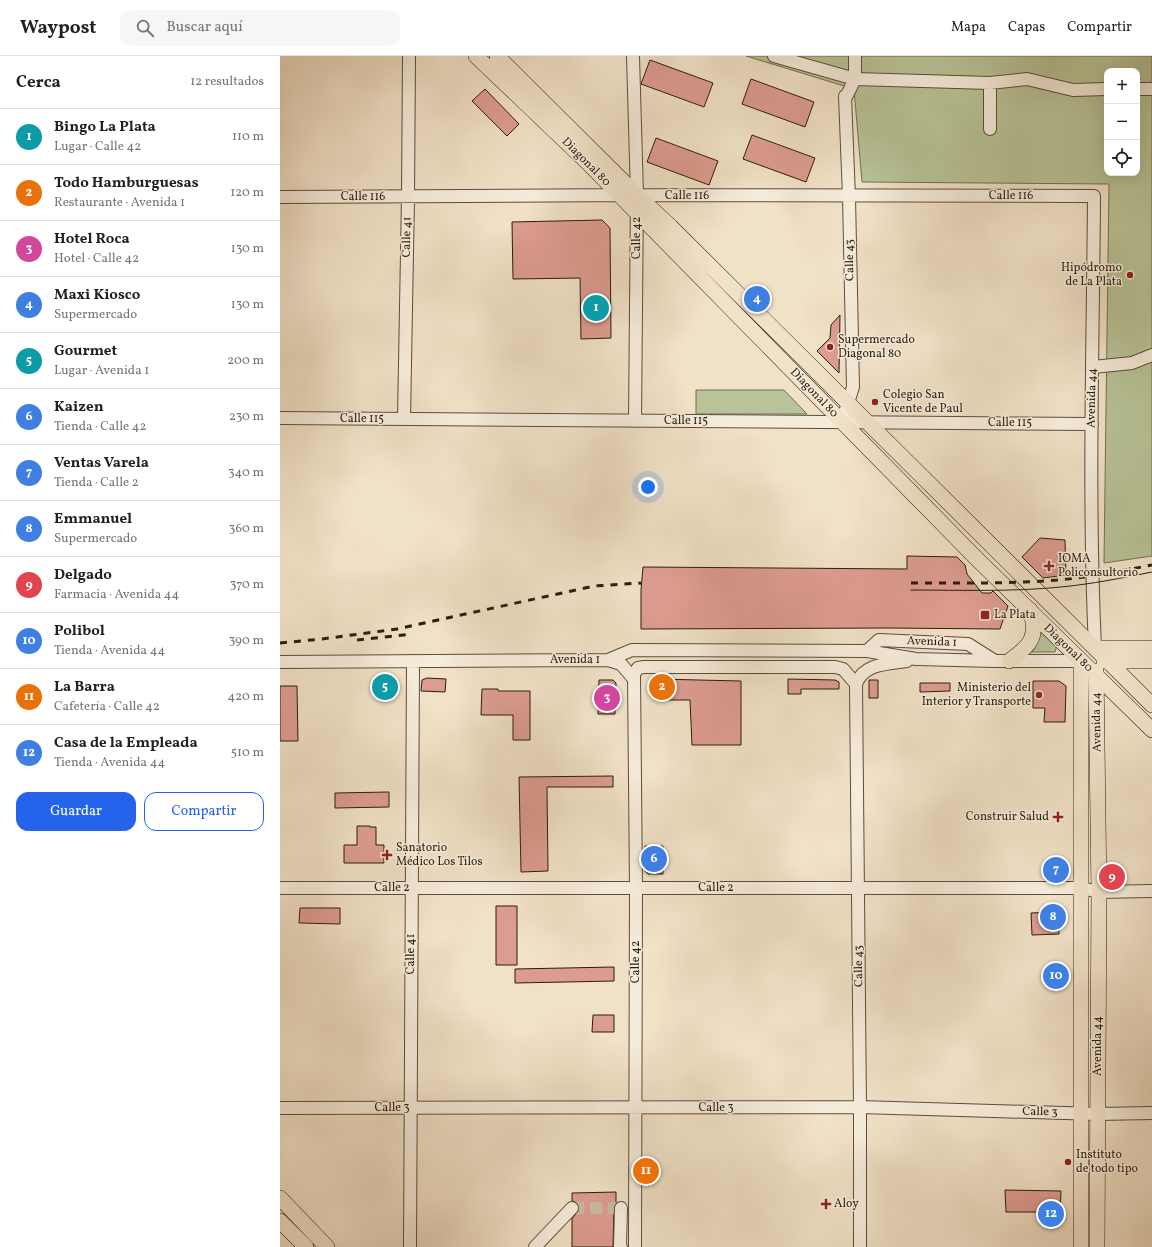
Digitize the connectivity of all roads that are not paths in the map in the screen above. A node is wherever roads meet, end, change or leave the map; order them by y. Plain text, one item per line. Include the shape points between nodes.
1 (409, 56) edge
2 (476, 56) edge
3 (497, 56) edge
4 (633, 56) edge
5 (774, 56) edge
6 (855, 56) edge
7 (854, 79) junction
8 (990, 83) junction
9 (1104, 89) edge
10 (1140, 89) edge
11 (1152, 89) edge
12 (990, 129) dead end
13 (620, 196) junction
14 (637, 196) junction
15 (849, 196) junction
16 (1094, 196) joint
17 (280, 197) edge
18 (408, 197) junction
19 (637, 213) junction
20 (1151, 358) edge
21 (1093, 367) junction
22 (849, 403) junction
23 (280, 418) edge
24 (404, 419) junction
25 (635, 420) junction
26 (842, 422) junction
27 (867, 422) junction
28 (1092, 424) junction
29 (1030, 610) junction
30 (1152, 648) edge
31 (867, 651) junction
32 (608, 660) junction
33 (916, 660) junction
34 (413, 661) junction
35 (1002, 661) junction
36 (1095, 661) junction
37 (1152, 661) edge
38 (280, 662) edge
39 (634, 678) junction
40 (856, 684) junction
41 (1152, 705) edge
42 (1152, 730) edge
43 (280, 888) edge
44 (411, 888) junction
45 (636, 888) junction
46 (858, 888) junction
47 (1081, 888) junction
48 (1152, 891) edge
49 (1099, 892) junction
50 (860, 1107) junction
51 (280, 1108) edge
52 (410, 1108) junction
53 (636, 1108) junction
54 (1081, 1113) junction
55 (1152, 1113) edge
56 (1097, 1114) junction
57 (280, 1198) edge
58 (572, 1208) dead end
59 (635, 1208) junction
60 (280, 1221) edge
61 (306, 1247) edge
62 (327, 1247) edge
63 (410, 1247) edge
64 (535, 1247) edge
65 (621, 1247) edge
66 (635, 1247) edge
67 (860, 1247) edge
68 (1082, 1247) edge
69 (1097, 1247) edge

1 - 18 street, Calle 41
2 - 13 main road, Diagonal 80
3 - 14 main road, Diagonal 80
4 - 14 street, Calle 42
5 - 7 street
6 - 7 street
7 - 8 street
7 - 15 street, Calle 43 via 845,97
8 - 9 street via 1028,79 1073,90
8 - 12 street
10 - 11 street
13 - 14 street, Calle 116
13 - 18 street, Calle 116
13 - 19 main road, Diagonal 80
14 - 15 street, Calle 116
14 - 19 street, Calle 42
14 - 22 main road, Diagonal 80
15 - 16 street, Calle 116
15 - 22 street, Calle 43 via 853,387
16 - 21 street, Avenida 44
17 - 18 street, Calle 116
18 - 24 street, Calle 41
19 - 25 street, Calle 42
19 - 26 main road, Diagonal 80
20 - 21 street via 1132,363
21 - 28 street, Avenida 44
22 - 26 street, Calle 43
22 - 27 main road, Diagonal 80
23 - 24 street, Calle 115
24 - 25 street, Calle 115
25 - 26 street, Calle 115
26 - 27 street, Calle 115
26 - 29 main road, Diagonal 80
27 - 28 street, Calle 115
27 - 36 main road, Diagonal 80
28 - 36 street, Avenida 44 via 1092,583
29 - 35 main road via 1034,625 1033,637 1027,646
29 - 36 main road, Diagonal 80
30 - 36 main road, Avenida 1
31 - 32 street, Avenida 1 via 632,650
31 - 33 street, Avenida 1
31 - 35 street, Avenida 1 via 879,640 968,644
32 - 34 street, Avenida 1
32 - 39 street via 624,666
33 - 35 street, Avenida 1
33 - 40 street via 869,668 860,675
34 - 38 street, Avenida 1
34 - 44 street, Calle 41
35 - 36 street, Avenida 1
36 - 37 main road, Avenida 1
36 - 41 main road, Diagonal 80
36 - 42 main road, Diagonal 80
36 - 47 main road, Avenida 44
36 - 49 main road, Avenida 44
39 - 40 street via 636,670 644,667 836,668 843,669
39 - 45 street, Calle 42
40 - 46 street, Calle 43
43 - 44 street, Calle 2
44 - 45 street, Calle 2
44 - 52 street, Calle 41
45 - 46 street, Calle 2
45 - 53 street, Calle 42
46 - 47 street, Calle 2
46 - 50 street, Calle 43
47 - 49 street, Calle 2
47 - 54 main road, Avenida 44
48 - 49 street, Calle 2
49 - 56 main road, Avenida 44
50 - 53 street, Calle 3
50 - 54 street, Calle 3
50 - 67 street, Calle 43
51 - 52 street, Calle 3
52 - 53 street, Calle 3
52 - 63 street, Calle 41
53 - 59 street, Calle 42
54 - 56 street, Calle 3
54 - 68 main road, Avenida 44
55 - 56 street, Calle 3
56 - 69 main road, Avenida 44
57 - 62 main road
58 - 64 street
59 - 65 street via 618,1208
59 - 66 street, Calle 42
60 - 61 main road

